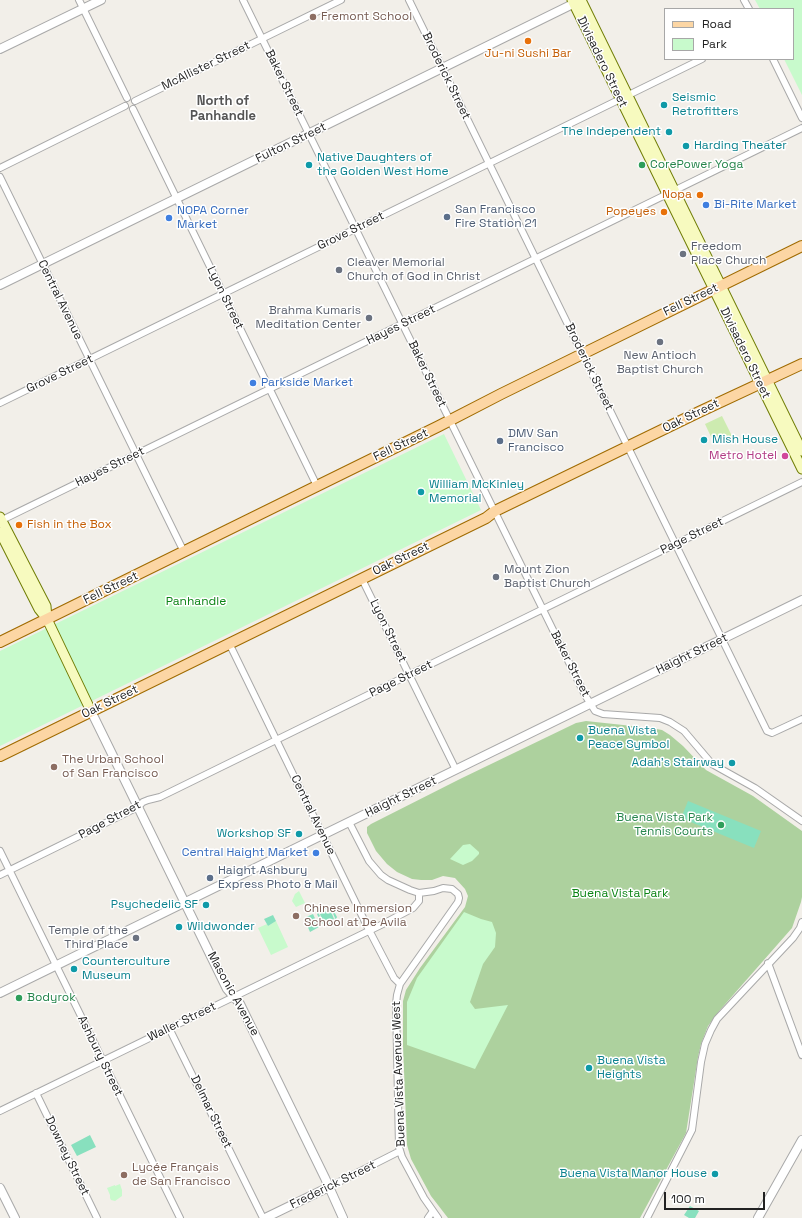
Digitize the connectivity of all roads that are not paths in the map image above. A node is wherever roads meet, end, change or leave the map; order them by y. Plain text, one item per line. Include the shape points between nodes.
1 (79, 0) edge
2 (101, 0) edge
3 (244, 0) edge
4 (341, 0) edge
5 (409, 0) edge
6 (578, 1) edge
7 (83, 8) junction
8 (262, 39) junction
9 (0, 49) edge
10 (700, 60) edge
11 (773, 60) edge
12 (442, 69) junction
13 (624, 97) junction
14 (127, 98) junction
15 (135, 101) junction
16 (124, 106) junction
17 (133, 109) junction
18 (802, 118) edge
19 (802, 128) edge
20 (309, 134) junction
21 (489, 164) junction
22 (0, 168) edge
23 (0, 177) edge
24 (671, 193) junction
25 (176, 199) junction
26 (356, 229) junction
27 (802, 246) edge
28 (536, 259) junction
29 (43, 264) junction
30 (0, 286) edge
31 (717, 288) junction
32 (223, 294) junction
33 (403, 324) junction
34 (582, 354) junction
35 (89, 359) junction
36 (802, 364) edge
37 (764, 382) junction
38 (270, 389) junction
39 (0, 403) edge
40 (450, 420) junction
41 (628, 447) junction
42 (802, 450) edge
43 (136, 455) junction
44 (802, 469) edge
45 (802, 482) edge
46 (317, 486) junction
47 (495, 511) junction
48 (1, 520) edge
49 (0, 532) edge
50 (676, 544) junction
51 (184, 552) junction
52 (362, 579) junction
53 (802, 600) edge
54 (543, 609) junction
55 (47, 619) junction
56 (722, 639) junction
57 (0, 642) edge
58 (229, 644) junction
59 (409, 675) junction
60 (590, 704) junction
61 (91, 711) junction
62 (802, 719) edge
63 (276, 740) junction
64 (0, 756) edge
65 (456, 770) junction
66 (138, 807) junction
67 (802, 821) edge
68 (349, 822) junction
69 (323, 835) junction
70 (0, 851) edge
71 (10, 871) junction
72 (0, 875) edge
73 (419, 892) junction
74 (185, 903) junction
75 (802, 922) edge
76 (369, 930) junction
77 (768, 963) junction
78 (56, 966) junction
79 (400, 984) junction
80 (0, 994) edge
81 (234, 996) junction
82 (169, 1028) junction
83 (802, 1055) edge
84 (103, 1061) junction
85 (36, 1093) junction
86 (0, 1111) edge
87 (802, 1140) edge
88 (400, 1151) junction
89 (329, 1186) junction
90 (0, 1188) edge
91 (433, 1211) junction
92 (15, 1218) edge
93 (97, 1218) edge
94 (180, 1218) edge
95 (264, 1218) edge
96 (343, 1218) edge
97 (428, 1218) edge
98 (438, 1218) edge
99 (647, 1218) edge
100 (758, 1218) edge

1 - 7 street
2 - 7 street
3 - 8 street, Baker Street
4 - 8 street, McAllister Street
5 - 12 street, Broderick Street
6 - 12 street, Fulton Street
6 - 13 main road, Divisadero Street
7 - 9 street
7 - 14 street
8 - 15 street, McAllister Street
8 - 20 street, Baker Street
10 - 13 street, Grove Street
11 - 18 street
12 - 20 street, Fulton Street
12 - 21 street, Broderick Street
13 - 21 street, Grove Street
13 - 24 main road, Divisadero Street
14 - 15 street
14 - 16 street
15 - 17 street via 136,106
16 - 17 street
16 - 22 street
17 - 25 street, Lyon Street
19 - 24 street, Hayes Street
20 - 25 street, Fulton Street
20 - 26 street, Baker Street
21 - 26 street, Grove Street
21 - 28 street, Broderick Street
23 - 29 street, Central Avenue
24 - 28 street, Hayes Street
24 - 31 main road, Divisadero Street
25 - 29 street, Fulton Street
25 - 32 street, Lyon Street
26 - 32 street, Grove Street
26 - 33 street, Baker Street
27 - 31 main road, Fell Street
28 - 33 street, Hayes Street
28 - 34 street, Broderick Street
29 - 30 street, Fulton Street
29 - 35 street, Central Avenue
31 - 34 main road, Fell Street
31 - 37 main road, Divisadero Street
32 - 35 street, Grove Street
32 - 38 street, Lyon Street
33 - 38 street, Hayes Street
33 - 40 street, Baker Street
34 - 40 main road, Fell Street
34 - 41 street, Broderick Street
35 - 39 street, Grove Street
35 - 43 street, Central Avenue
36 - 37 main road, Oak Street
37 - 41 main road, Oak Street
37 - 42 main road, Divisadero Street
37 - 44 main road, Divisadero Street
38 - 43 street, Hayes Street
38 - 46 street, Lyon Street
40 - 46 main road, Fell Street
40 - 47 street, Baker Street
41 - 47 main road, Oak Street
41 - 50 street, Broderick Street
43 - 48 street, Hayes Street
43 - 51 street, Central Avenue
45 - 50 street, Page Street
46 - 51 main road, Fell Street
47 - 52 main road, Oak Street via 486,518
47 - 54 street, Baker Street
48 - 55 main road, Masonic Avenue via 46,606
49 - 55 main road, Masonic Avenue via 39,610
50 - 54 street, Page Street
50 - 56 street, Broderick Street
51 - 55 main road, Fell Street
52 - 58 main road, Oak Street
52 - 59 street, Lyon Street
53 - 56 street, Haight Street
54 - 59 street, Page Street
54 - 60 street, Baker Street
55 - 57 main road, Fell Street
55 - 61 main road, Masonic Avenue
56 - 60 street, Haight Street
56 - 62 street, Broderick Street via 767,731 772,733
58 - 61 main road, Oak Street
58 - 63 street, Central Avenue
59 - 63 street, Page Street
59 - 65 street, Lyon Street
60 - 65 street, Haight Street
60 - 67 street via 595,711 603,714 660,718 670,722 684,731 712,764 755,788
61 - 64 main road, Oak Street
61 - 66 street, Masonic Avenue
63 - 66 street, Page Street via 160,797 151,798
63 - 69 street, Central Avenue
65 - 68 street, Haight Street
66 - 71 street, Page Street
66 - 74 street, Masonic Avenue
68 - 69 street, Haight Street
68 - 73 street, Buena Vista Avenue West via 369,861 381,875 397,886
69 - 74 street, Haight Street
69 - 76 street, Central Avenue
70 - 71 street, Ashbury Street
71 - 72 street, Page Street
71 - 78 street, Ashbury Street
73 - 76 street, Waller Street via 419,901 413,908
73 - 79 street, Buena Vista Avenue West via 452,888 458,894 459,900
74 - 78 street, Haight Street
74 - 81 street, Masonic Avenue via 228,989
75 - 77 street via 793,938
76 - 79 street, Central Avenue via 394,978
76 - 81 street, Waller Street
77 - 83 street
77 - 99 street via 717,1019 711,1030 701,1062 692,1130
78 - 80 street, Haight Street
78 - 84 street, Ashbury Street
79 - 88 street, Buena Vista Avenue West via 396,1004
81 - 82 street, Waller Street
81 - 89 street, Masonic Avenue
82 - 84 street, Waller Street
82 - 95 street, Delmar Street
84 - 85 street, Waller Street
84 - 94 street, Ashbury Street
85 - 86 street, Waller Street
85 - 93 street, Downey Street
87 - 100 street
88 - 89 street, Frederick Street
88 - 91 street, Buena Vista Avenue West
89 - 95 street, Frederick Street
89 - 96 street, Masonic Avenue
90 - 92 street
91 - 97 street
91 - 98 street, Buena Vista Avenue West

